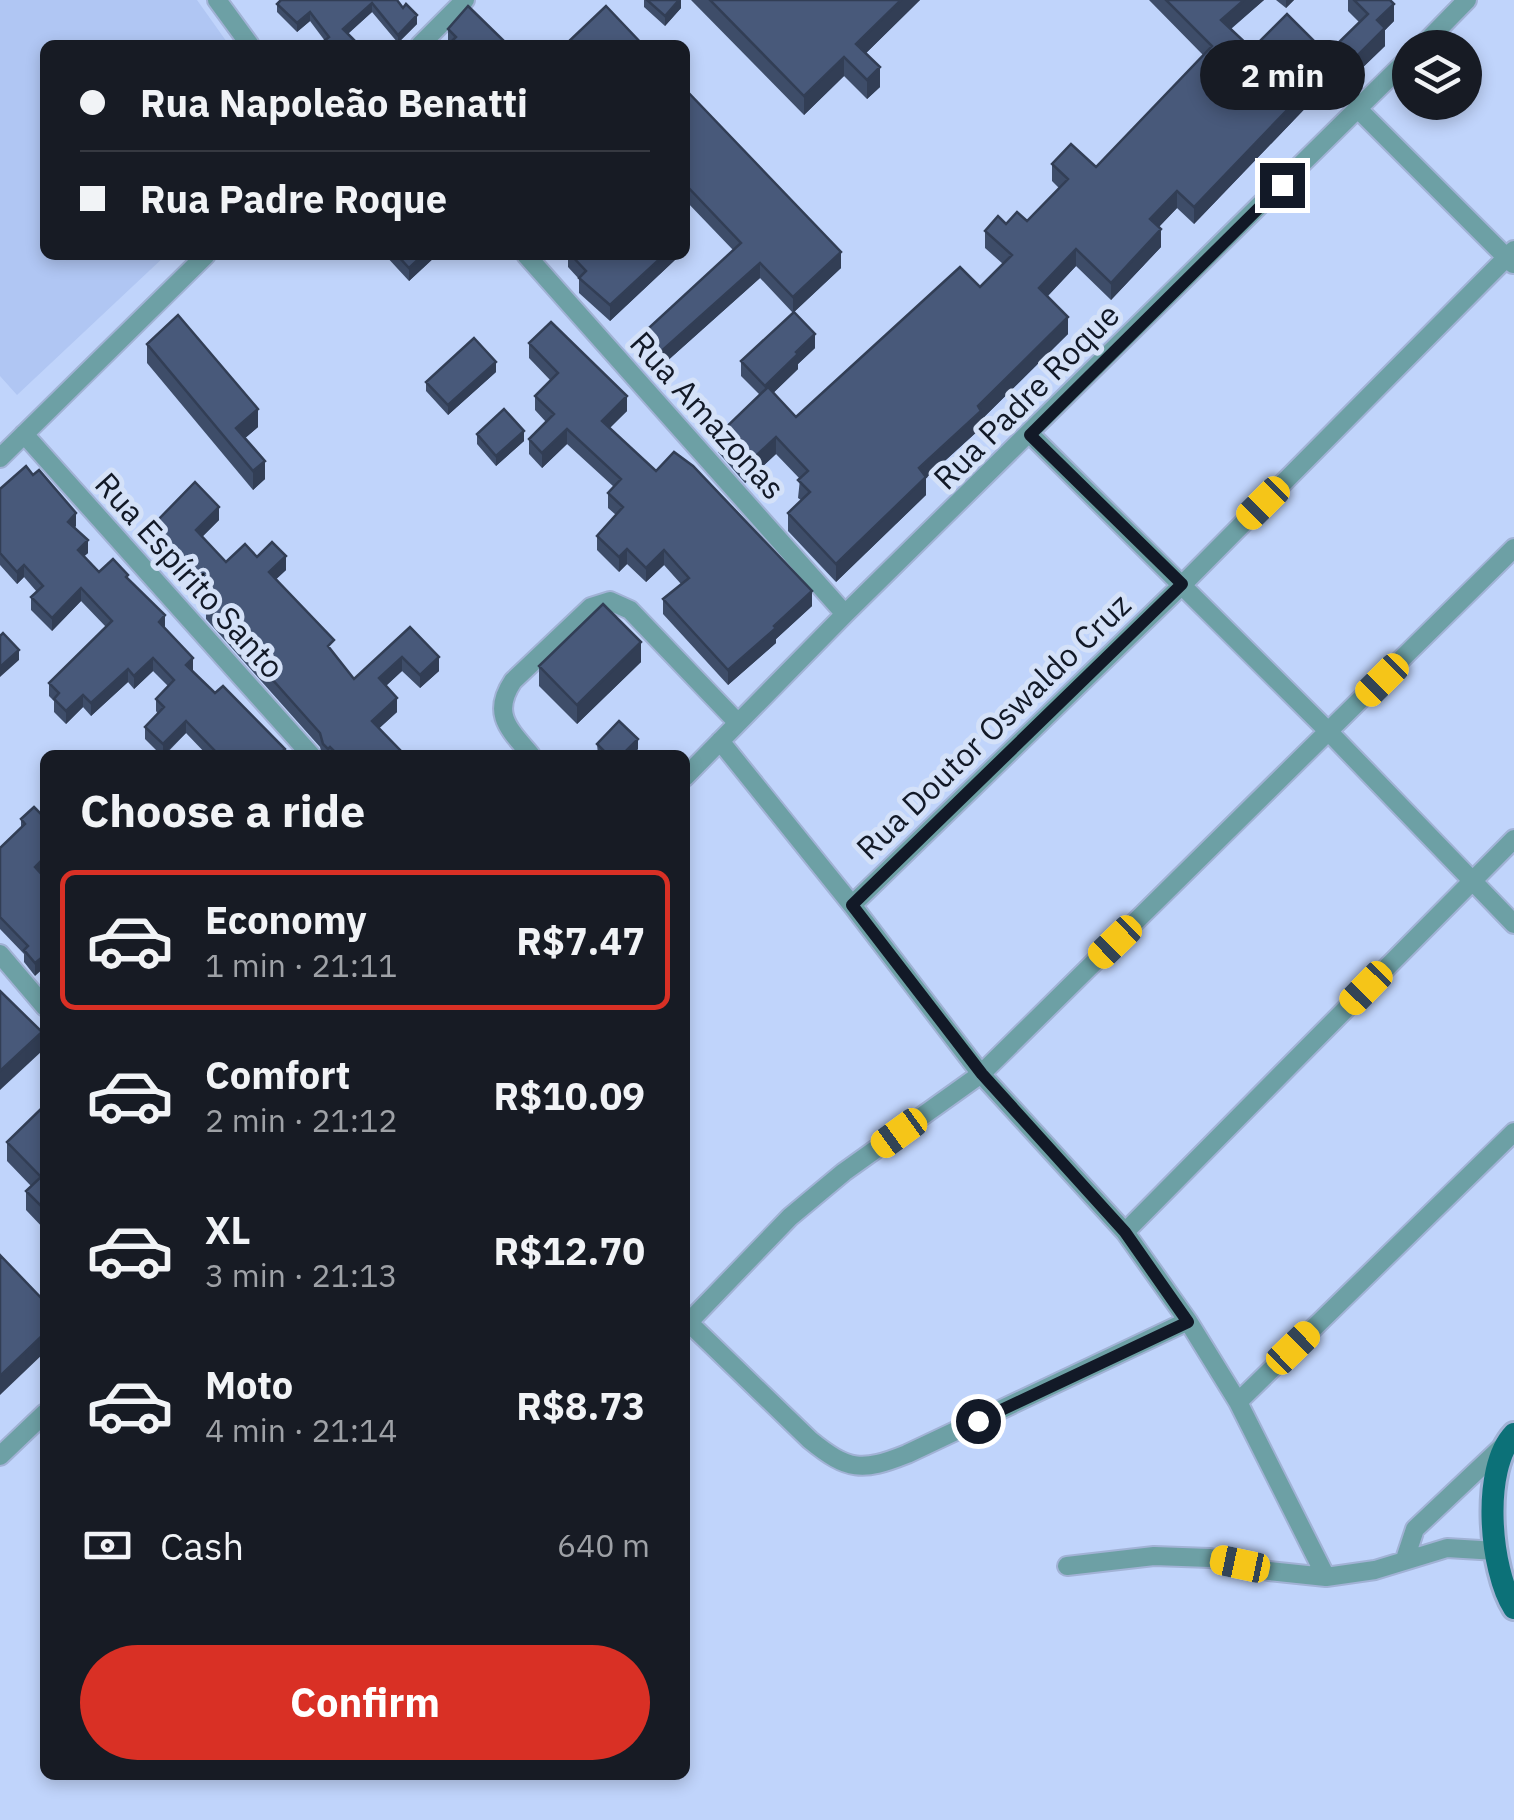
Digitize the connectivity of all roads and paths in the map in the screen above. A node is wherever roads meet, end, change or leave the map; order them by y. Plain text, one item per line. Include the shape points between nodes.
1 (217, 0) edge
2 (465, 0) edge
3 (1467, 0) edge
4 (1438, 30) edge
5 (246, 40) edge
6 (425, 40) edge
7 (1392, 75) edge
8 (1358, 109) junction
9 (1511, 258) edge
10 (201, 260) edge
11 (530, 260) edge
12 (24, 434) junction
13 (1030, 435) junction
14 (0, 458) edge
15 (1514, 548) edge
16 (1182, 584) junction
17 (846, 614) junction
18 (738, 723) junction
19 (1328, 732) junction
20 (720, 741) junction
21 (307, 750) edge
22 (527, 750) edge
23 (690, 772) edge
24 (1514, 839) edge
25 (1472, 880) junction
26 (852, 905) junction
27 (1514, 924) edge
28 (0, 954) edge
29 (40, 1001) edge
30 (982, 1074) junction
31 (1514, 1132) edge
32 (1125, 1232) junction
33 (690, 1318) edge
34 (1188, 1322) junction
35 (690, 1326) edge
36 (1238, 1402) junction
37 (40, 1418) edge
38 (1510, 1438) edge
39 (0, 1456) edge
40 (1497, 1550) junction
41 (1405, 1559) junction
42 (1067, 1566) dead end
43 (1326, 1577) junction
44 (1514, 1608) edge

1 - 5 street
2 - 6 street
3 - 4 street
7 - 8 street, Rua Padre Roque
8 - 9 street
8 - 13 street, Rua Padre Roque
9 - 16 street, Rua Doutor Oswaldo Cruz
10 - 12 street
11 - 17 street, Rua Amazonas
12 - 14 street
12 - 21 street, Rua Espírito Santo
13 - 16 street
13 - 17 street, Rua Padre Roque
15 - 19 street
16 - 19 street
16 - 26 street, Rua Doutor Oswaldo Cruz
17 - 18 street, Rua Padre Roque
18 - 20 street, Rua Padre Roque
18 - 22 street via 630,610 610,601 591,607 506,692 508,728
19 - 25 street
19 - 30 street
20 - 23 street, Rua Padre Roque
20 - 26 street
24 - 25 street
25 - 27 street
25 - 32 street
26 - 30 street
28 - 29 street
30 - 32 street
30 - 33 street via 790,1217
31 - 36 street
32 - 34 street
34 - 35 street via 882,1464 860,1468 831,1458
34 - 36 street
36 - 43 street
37 - 39 street
38 - 40 main road via 1494,1486
38 - 41 street via 1416,1528
40 - 41 street via 1447,1548
40 - 44 main road
41 - 43 street
42 - 43 street via 1154,1556 1210,1558

